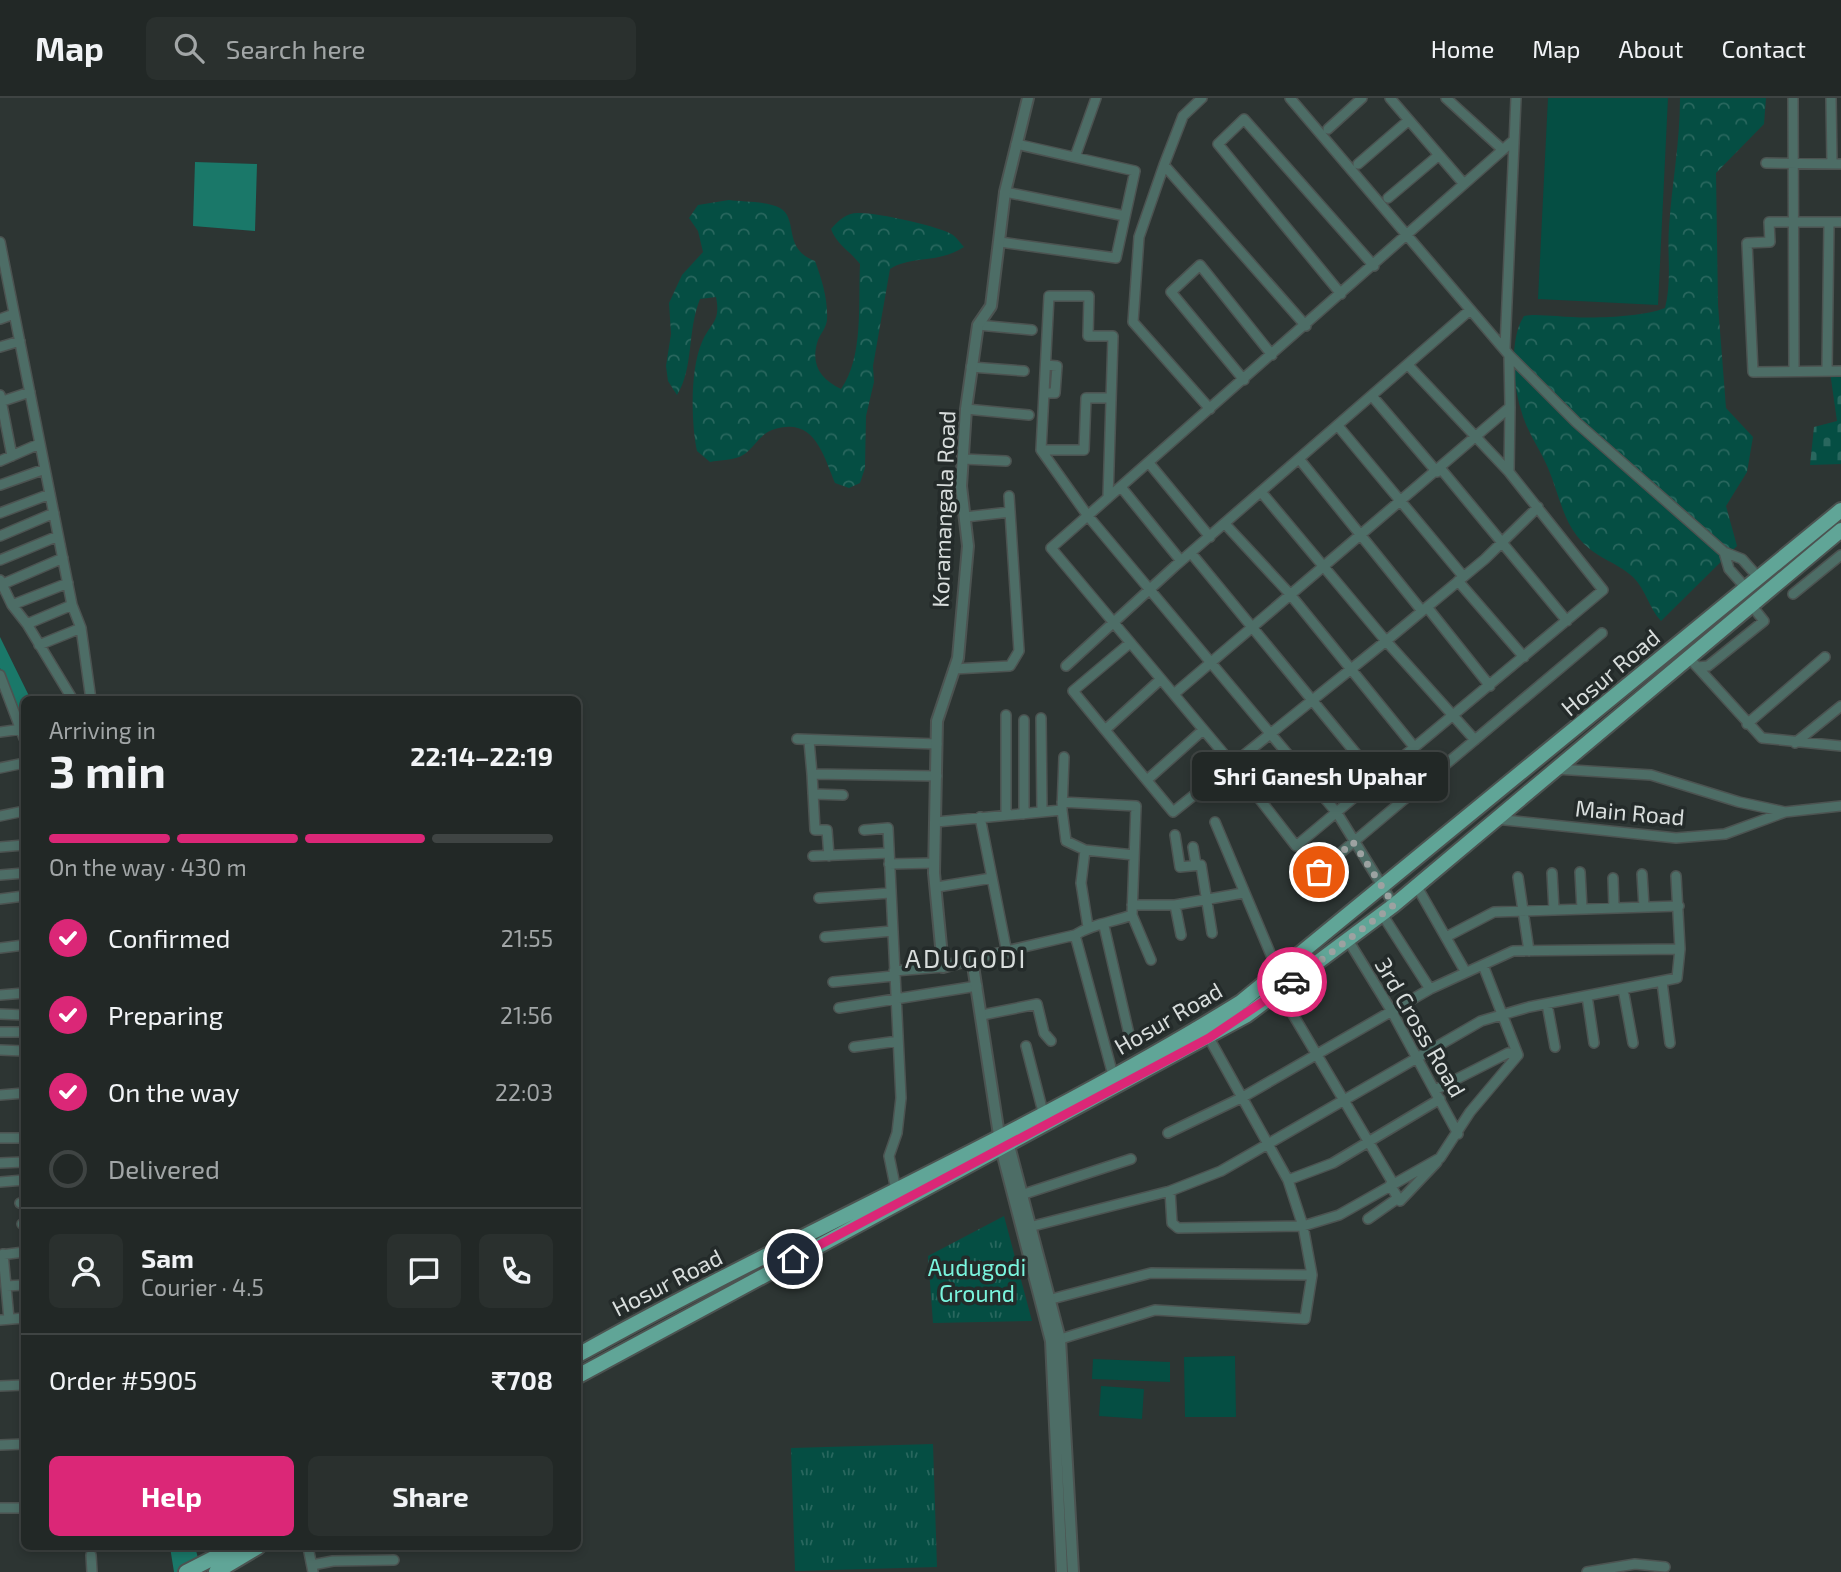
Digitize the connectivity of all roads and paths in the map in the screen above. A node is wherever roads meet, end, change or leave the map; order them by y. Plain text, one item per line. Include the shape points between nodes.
1 (1028, 98) edge
2 (1096, 98) edge
3 (1202, 98) edge
4 (1290, 98) edge
5 (1362, 98) edge
6 (1390, 98) edge
7 (1446, 98) edge
8 (1516, 98) edge
9 (1793, 98) edge
10 (1831, 98) edge
11 (1409, 120) junction
12 (1328, 128) dead end
13 (1514, 140) junction
14 (1016, 144) junction
15 (1503, 150) junction
16 (1439, 155) junction
17 (1075, 157) junction
18 (1766, 163) dead end
19 (1794, 163) junction
20 (1358, 164) dead end
21 (1837, 164) edge
22 (1164, 165) junction
23 (1464, 184) junction
24 (1005, 192) junction
25 (1388, 198) dead end
26 (1125, 216) junction
27 (1793, 222) junction
28 (1829, 222) junction
29 (1841, 222) edge
30 (1407, 236) junction
31 (0, 242) edge
32 (1000, 242) junction
33 (1374, 266) junction
34 (10, 294) junction
35 (1341, 294) junction
36 (0, 298) edge
37 (1470, 310) junction
38 (14, 314) junction
39 (0, 319) edge
40 (978, 325) junction
41 (1306, 326) junction
42 (1032, 330) dead end
43 (20, 341) junction
44 (0, 347) edge
45 (1507, 351) junction
46 (1272, 355) junction
47 (1408, 365) junction
48 (971, 367) junction
49 (1794, 371) junction
50 (1827, 371) junction
51 (1841, 371) edge
52 (1024, 372) dead end
53 (1244, 380) junction
54 (30, 392) junction
55 (1372, 396) junction
56 (1111, 398) junction
57 (1, 399) edge
58 (1510, 407) junction
59 (966, 409) junction
60 (1210, 409) junction
61 (1029, 415) dead end
62 (1338, 426) junction
63 (1477, 437) junction
64 (39, 444) junction
65 (1041, 450) junction
66 (12, 456) junction
67 (963, 459) junction
68 (1300, 460) junction
69 (0, 461) edge
70 (1006, 461) dead end
71 (1149, 463) junction
72 (45, 469) junction
73 (1439, 470) junction
74 (1509, 472) junction
75 (0, 485) edge
76 (1121, 487) junction
77 (1262, 493) junction
78 (50, 494) junction
79 (1009, 496) dead end
80 (1108, 498) junction
81 (1402, 500) junction
82 (1538, 508) junction
83 (1841, 510) edge
84 (1010, 512) junction
85 (0, 513) edge
86 (54, 513) junction
87 (1088, 516) junction
88 (965, 517) junction
89 (1225, 524) junction
90 (1362, 534) junction
91 (0, 536) edge
92 (58, 536) junction
93 (1839, 536) edge
94 (1210, 537) junction
95 (1503, 541) junction
96 (1724, 552) junction
97 (1191, 553) junction
98 (1841, 555) edge
99 (63, 558) junction
100 (0, 560) edge
101 (1181, 561) junction
102 (1324, 565) junction
103 (1758, 577) junction
104 (1460, 579) junction
105 (1, 582) edge
106 (68, 583) junction
107 (1745, 587) junction
108 (1149, 590) junction
109 (1289, 593) junction
110 (1793, 594) dead end
111 (12, 605) junction
112 (72, 605) junction
113 (1752, 606) junction
114 (1424, 609) junction
115 (1567, 621) junction
116 (1111, 623) junction
117 (27, 624) junction
118 (1251, 626) junction
119 (81, 628) junction
120 (1602, 633) dead end
121 (1693, 633) junction
122 (1386, 641) junction
123 (1130, 643) junction
124 (39, 645) junction
125 (1704, 646) junction
126 (1524, 657) junction
127 (1825, 657) dead end
128 (1209, 663) junction
129 (1694, 663) junction
130 (1066, 666) dead end
131 (954, 668) junction
132 (1351, 668) junction
133 (0, 675) edge
134 (1161, 679) junction
135 (1490, 686) junction
136 (3, 691) edge
137 (1174, 694) junction
138 (71, 696) edge
139 (90, 696) edge
140 (1312, 700) junction
141 (1841, 706) edge
142 (1006, 715) dead end
143 (1455, 715) junction
144 (1041, 718) dead end
145 (1024, 720) dead end
146 (1747, 724) junction
147 (21, 729) edge
148 (1105, 730) junction
149 (1203, 730) junction
150 (0, 732) edge
151 (21, 733) edge
152 (1271, 734) junction
153 (797, 739) dead end
154 (1475, 740) junction
155 (809, 741) junction
156 (1795, 743) junction
157 (937, 744) junction
158 (1841, 746) edge
159 (1415, 748) junction
160 (1064, 757) dead end
161 (21, 764) edge
162 (1234, 766) junction
163 (0, 768) edge
164 (1554, 769) junction
165 (812, 774) junction
166 (937, 776) junction
167 (1377, 779) junction
168 (1147, 780) junction
169 (813, 794) junction
170 (843, 795) dead end
171 (1062, 806) junction
172 (1841, 806) edge
173 (21, 812) edge
174 (1785, 812) junction
175 (1042, 813) junction
176 (1337, 813) junction
177 (1024, 814) junction
178 (0, 816) edge
179 (1006, 816) junction
180 (980, 817) junction
181 (1496, 819) junction
182 (936, 822) junction
183 (1215, 822) dead end
184 (864, 830) dead end
185 (1175, 835) dead end
186 (1353, 842) junction
187 (21, 845) edge
188 (0, 847) edge
189 (1192, 847) dead end
190 (1085, 850) junction
191 (889, 853) junction
192 (1134, 855) junction
193 (813, 856) dead end
194 (829, 856) junction
195 (934, 863) junction
196 (889, 864) junction
197 (1196, 865) junction
198 (1319, 872) dead end
199 (1580, 872) dead end
200 (21, 873) edge
201 (1552, 873) dead end
202 (1642, 874) dead end
203 (0, 876) edge
204 (1676, 876) dead end
205 (1518, 877) dead end
206 (992, 878) junction
207 (1613, 878) dead end
208 (1416, 885) junction
209 (937, 887) junction
210 (1382, 889) junction
211 (890, 893) junction
212 (1243, 893) junction
213 (21, 896) edge
214 (819, 898) dead end
215 (0, 899) edge
216 (1207, 900) junction
217 (1175, 905) junction
218 (1679, 906) junction
219 (1644, 907) junction
220 (1614, 908) junction
221 (1388, 909) junction
222 (1582, 909) junction
223 (1132, 910) junction
224 (1554, 910) junction
225 (1522, 912) junction
226 (1104, 926) junction
227 (1088, 927) junction
228 (892, 931) junction
229 (1212, 933) dead end
230 (1075, 935) junction
231 (1181, 935) dead end
232 (825, 937) dead end
233 (1446, 937) junction
234 (1348, 940) junction
235 (21, 945) edge
236 (0, 948) edge
237 (1681, 949) junction
238 (1529, 951) junction
239 (1007, 953) junction
240 (972, 959) junction
241 (1151, 960) dead end
242 (1483, 965) junction
243 (943, 967) junction
244 (1465, 971) junction
245 (894, 974) junction
246 (1279, 974) junction
247 (833, 982) dead end
248 (1662, 982) junction
249 (977, 986) junction
250 (1430, 989) junction
251 (1623, 989) junction
252 (1279, 991) junction
253 (21, 993) edge
254 (0, 995) edge
255 (1587, 996) junction
256 (894, 1002) junction
257 (1547, 1004) junction
258 (839, 1008) dead end
259 (1391, 1010) junction
260 (0, 1014) edge
261 (21, 1015) edge
262 (982, 1015) junction
263 (1502, 1015) junction
264 (0, 1032) edge
265 (21, 1032) edge
266 (1129, 1034) dead end
267 (1209, 1038) junction
268 (898, 1041) junction
269 (1051, 1041) dead end
270 (1670, 1042) dead end
271 (1594, 1043) dead end
272 (1633, 1043) dead end
273 (1026, 1046) dead end
274 (854, 1047) dead end
275 (1555, 1047) dead end
276 (0, 1051) edge
277 (21, 1051) edge
278 (1317, 1053) junction
279 (1518, 1055) junction
280 (1418, 1058) junction
281 (1113, 1075) junction
282 (21, 1094) edge
283 (1438, 1094) junction
284 (0, 1095) edge
285 (1243, 1097) junction
286 (1344, 1101) junction
287 (1043, 1112) junction
288 (1168, 1133) dead end
289 (1458, 1134) junction
290 (0, 1138) edge
291 (21, 1138) edge
292 (1004, 1140) junction
293 (1368, 1142) junction
294 (1268, 1143) junction
295 (1440, 1158) junction
296 (1131, 1159) dead end
297 (21, 1162) edge
298 (0, 1163) edge
299 (21, 1180) edge
300 (1287, 1180) junction
301 (0, 1182) edge
302 (1392, 1184) junction
303 (896, 1190) junction
304 (1170, 1191) junction
305 (1021, 1195) junction
306 (1398, 1198) junction
307 (1368, 1219) dead end
308 (1303, 1226) junction
309 (1029, 1227) junction
310 (21, 1252) edge
311 (2, 1254) edge
312 (1312, 1275) junction
313 (21, 1284) edge
314 (6, 1286) junction
315 (1044, 1301) junction
316 (5, 1320) edge
317 (1056, 1340) junction
318 (581, 1353) edge
319 (581, 1375) edge
320 (21, 1385) edge
321 (0, 1387) edge
322 (0, 1444) edge
323 (21, 1444) edge
324 (0, 1508) edge
325 (21, 1508) edge
326 (225, 1550) edge
327 (254, 1550) edge
328 (309, 1550) edge
329 (91, 1555) dead end
330 (394, 1560) dead end
331 (1665, 1567) dead end
332 (1636, 1568) edge
333 (231, 1569) edge
334 (312, 1569) edge
335 (92, 1572) edge
336 (186, 1572) edge
337 (216, 1572) edge
338 (1062, 1572) edge
339 (1073, 1572) edge
340 (1590, 1572) edge

1 - 14 street, Koramangala Road
2 - 17 street
3 - 22 street via 1183,116
4 - 30 street
5 - 12 street
6 - 11 street
7 - 15 street
8 - 13 street
9 - 19 street
10 - 21 street
11 - 16 street
11 - 20 street
13 - 15 street
13 - 45 street
14 - 17 street
14 - 24 street, Koramangala Road
15 - 23 street
16 - 23 street
16 - 25 street
17 - 26 street via 1135,171
18 - 19 street
19 - 21 street
19 - 27 street
22 - 41 street
22 - 60 street via 1139,237 1133,322
23 - 30 street
24 - 26 street
24 - 32 street, Koramangala Road
26 - 32 street via 1116,258
27 - 28 street
27 - 49 street
27 - 49 street via 1769,222 1770,242 1747,243 1753,372
28 - 29 street
28 - 50 street
30 - 33 street
30 - 37 street
31 - 34 street
32 - 40 street, Koramangala Road via 991,306
33 - 35 street
33 - 35 street via 1244,119 1218,144
34 - 36 street
34 - 38 street
35 - 41 street
37 - 45 street
37 - 47 street
38 - 39 street
38 - 43 street
40 - 42 street
40 - 48 street, Koramangala Road
41 - 46 street
43 - 44 street
43 - 54 street
45 - 58 street
45 - 96 street via 1576,422
46 - 53 street
46 - 53 street via 1200,265 1171,292
47 - 55 street
47 - 63 street
48 - 52 street
48 - 59 street, Koramangala Road
49 - 50 street
50 - 51 street
53 - 60 street
54 - 57 street
54 - 64 street
55 - 62 street
55 - 73 street
56 - 65 street via 1086,398 1084,450
56 - 65 street via 1113,337 1088,337 1089,296 1049,296
56 - 80 street
57 - 66 street
58 - 63 street
58 - 74 street
59 - 61 street
59 - 67 street, Koramangala Road
60 - 71 street
62 - 68 street
62 - 81 street
63 - 73 street
63 - 74 street
64 - 66 street
64 - 72 street
65 - 87 street
66 - 69 street
67 - 70 street
67 - 88 street, Koramangala Road
68 - 77 street
68 - 90 street
71 - 76 street
71 - 94 street
72 - 75 street
72 - 78 street
73 - 81 street
73 - 95 street
74 - 82 street
76 - 80 street
76 - 101 street
77 - 89 street
77 - 102 street
78 - 85 street
78 - 86 street
79 - 84 street
80 - 87 street
81 - 90 street
81 - 104 street
82 - 95 street
82 - 115 street via 1603,590
83 - 103 main road, Hosur Road
84 - 88 street
84 - 131 street via 1019,651 1010,666
86 - 91 street
86 - 92 street
87 - 108 street
87 - 116 street via 1051,548
88 - 131 street, Koramangala Road via 968,546
89 - 94 street
89 - 109 street
90 - 102 street
90 - 114 street
92 - 99 street
92 - 100 street
93 - 113 main road, Hosur Road
94 - 97 street
95 - 104 street
95 - 115 street
96 - 103 street via 1742,559
96 - 107 street via 1729,569
97 - 101 street
97 - 118 street
98 - 110 street
99 - 105 street
99 - 106 street
101 - 108 street
102 - 109 street
102 - 122 street
103 - 107 main road, Hosur Road
104 - 114 street
104 - 126 street
105 - 111 street
106 - 111 street
106 - 112 street
107 - 121 main road, Hosur Road
108 - 116 street
108 - 128 street
109 - 118 street
109 - 132 street
111 - 117 street
112 - 117 street
112 - 119 street
113 - 125 main road, Hosur Road
113 - 129 street via 1764,621 1708,666
114 - 122 street
114 - 135 street
115 - 126 street
116 - 123 street
116 - 130 street
117 - 124 street
118 - 128 street
118 - 140 street
119 - 124 street
119 - 139 street
120 - 154 street
121 - 125 main road
121 - 210 main road, Hosur Road
122 - 132 street
122 - 143 street
123 - 134 street
123 - 148 street via 1073,691
124 - 138 street
125 - 129 main road, Hosur Road
126 - 135 street
127 - 146 street
128 - 137 street
128 - 152 street
129 - 146 street
129 - 164 main road, Hosur Road
131 - 157 street, Koramangala Road via 937,721
132 - 140 street
132 - 159 street
133 - 136 street
134 - 137 street
134 - 148 street
135 - 143 street
136 - 147 street
137 - 149 street
140 - 152 street
140 - 167 street
141 - 156 street
142 - 179 street
143 - 154 street
143 - 159 street
144 - 175 street
145 - 177 street
146 - 156 street via 1762,738
148 - 168 street
149 - 162 street
149 - 168 street
150 - 151 street
152 - 162 street
152 - 176 street
153 - 155 street
154 - 186 street
155 - 157 street
155 - 165 street
156 - 158 street
157 - 166 street, Koramangala Road
159 - 167 street
160 - 171 street
161 - 163 street
162 - 168 street via 1173,813
162 - 176 street via 1296,846
164 - 174 street via 1651,775
164 - 181 main road, Hosur Road
165 - 166 street
165 - 169 street
166 - 182 street, Koramangala Road
167 - 176 street
169 - 170 street
169 - 194 street via 815,830 827,830
171 - 175 street
171 - 190 street via 1066,841
171 - 192 street via 1136,806
172 - 174 street, Main Road
173 - 178 street
174 - 181 street, Main Road via 1725,834 1676,838
175 - 177 street
176 - 186 street
177 - 179 street
179 - 180 street
180 - 182 street
180 - 206 street
181 - 208 main road, Hosur Road
182 - 195 street, Koramangala Road
183 - 212 street
184 - 191 street via 888,828
185 - 197 street via 1180,867
186 - 198 street
186 - 210 street
187 - 188 street
189 - 197 street
190 - 192 street
190 - 227 street via 1081,883
191 - 194 street
191 - 196 street
192 - 223 street
193 - 194 street
195 - 196 street
195 - 209 street, Koramangala Road
196 - 211 street
197 - 216 street via 1201,865
199 - 222 street
200 - 203 street
201 - 224 street
202 - 219 street
204 - 218 street
205 - 225 street
206 - 209 street
206 - 239 street
207 - 220 street
208 - 221 main road, Hosur Road
208 - 233 street
209 - 243 street, Koramangala Road
210 - 221 street
210 - 246 main road, Hosur Road
211 - 214 street
211 - 228 street
212 - 216 street
212 - 246 street
213 - 215 street
216 - 217 street
216 - 229 street
217 - 223 street
217 - 231 street
218 - 219 street
218 - 237 street
219 - 220 street
220 - 222 street
221 - 234 main road, Hosur Road
221 - 250 street
222 - 224 street
223 - 226 street
223 - 241 street
224 - 225 street
225 - 233 street via 1494,912
225 - 238 street
226 - 227 street
226 - 266 street
227 - 230 street
228 - 232 street
228 - 245 street
230 - 239 street
230 - 281 street
233 - 244 street
234 - 252 main road, Hosur Road
234 - 259 street, 3rd Cross Road
235 - 236 street
237 - 238 street
237 - 248 street via 1677,978
238 - 242 street via 1513,951
239 - 240 street
240 - 243 street
240 - 249 street
242 - 244 street
242 - 263 street
243 - 245 street
244 - 250 street
245 - 247 street
245 - 256 street
246 - 281 main road, Hosur Road via 1223,1014
248 - 251 street
248 - 270 street
249 - 256 street
249 - 262 street
250 - 259 street
251 - 255 street
251 - 272 street
252 - 267 main road, Hosur Road
252 - 278 street
253 - 254 street
255 - 257 street
255 - 271 street
256 - 258 street
256 - 268 street
257 - 263 street
257 - 275 street
259 - 278 street
259 - 280 street, 3rd Cross Road
260 - 261 street
262 - 269 street via 1037,1004 1044,1033
262 - 292 street
263 - 279 street
263 - 280 street via 1481,1021
264 - 265 street
267 - 285 street
267 - 292 main road, Hosur Road
268 - 274 street
268 - 303 street via 901,1098 889,1156
273 - 287 street
276 - 277 street
278 - 285 street
278 - 286 street
279 - 283 street via 1508,1053
279 - 289 street via 1470,1112
280 - 283 street, 3rd Cross Road
280 - 286 street
281 - 287 main road, Hosur Road
282 - 284 street
283 - 289 street, 3rd Cross Road
283 - 293 street
285 - 288 street
285 - 294 street
286 - 293 street
286 - 294 street
287 - 292 main road, Hosur Road
289 - 295 street
290 - 291 street
292 - 303 main road, Hosur Road
292 - 305 street
292 - 315 street
292 - 319 main road, Hosur Road
293 - 300 street via 1333,1163
293 - 302 street
294 - 300 street
294 - 304 street via 1221,1171
295 - 302 street
295 - 306 street via 1417,1186 1400,1201
296 - 305 street
297 - 298 street
299 - 301 street
300 - 308 street
302 - 306 street
302 - 308 street via 1339,1215
303 - 318 main road, Hosur Road
304 - 308 street via 1172,1223 1178,1227
304 - 309 street
305 - 309 street
306 - 307 street
308 - 312 street
309 - 315 street
310 - 311 street
311 - 314 street
312 - 315 street via 1152,1273
312 - 317 street via 1306,1319 1155,1310
313 - 314 street
314 - 316 street
315 - 317 street
317 - 338 street
317 - 339 street
320 - 321 street
322 - 323 street
324 - 325 street
326 - 336 main road
327 - 333 main road
328 - 334 street
329 - 335 street
330 - 334 street via 333,1561
331 - 332 street
332 - 340 street
333 - 337 main road

